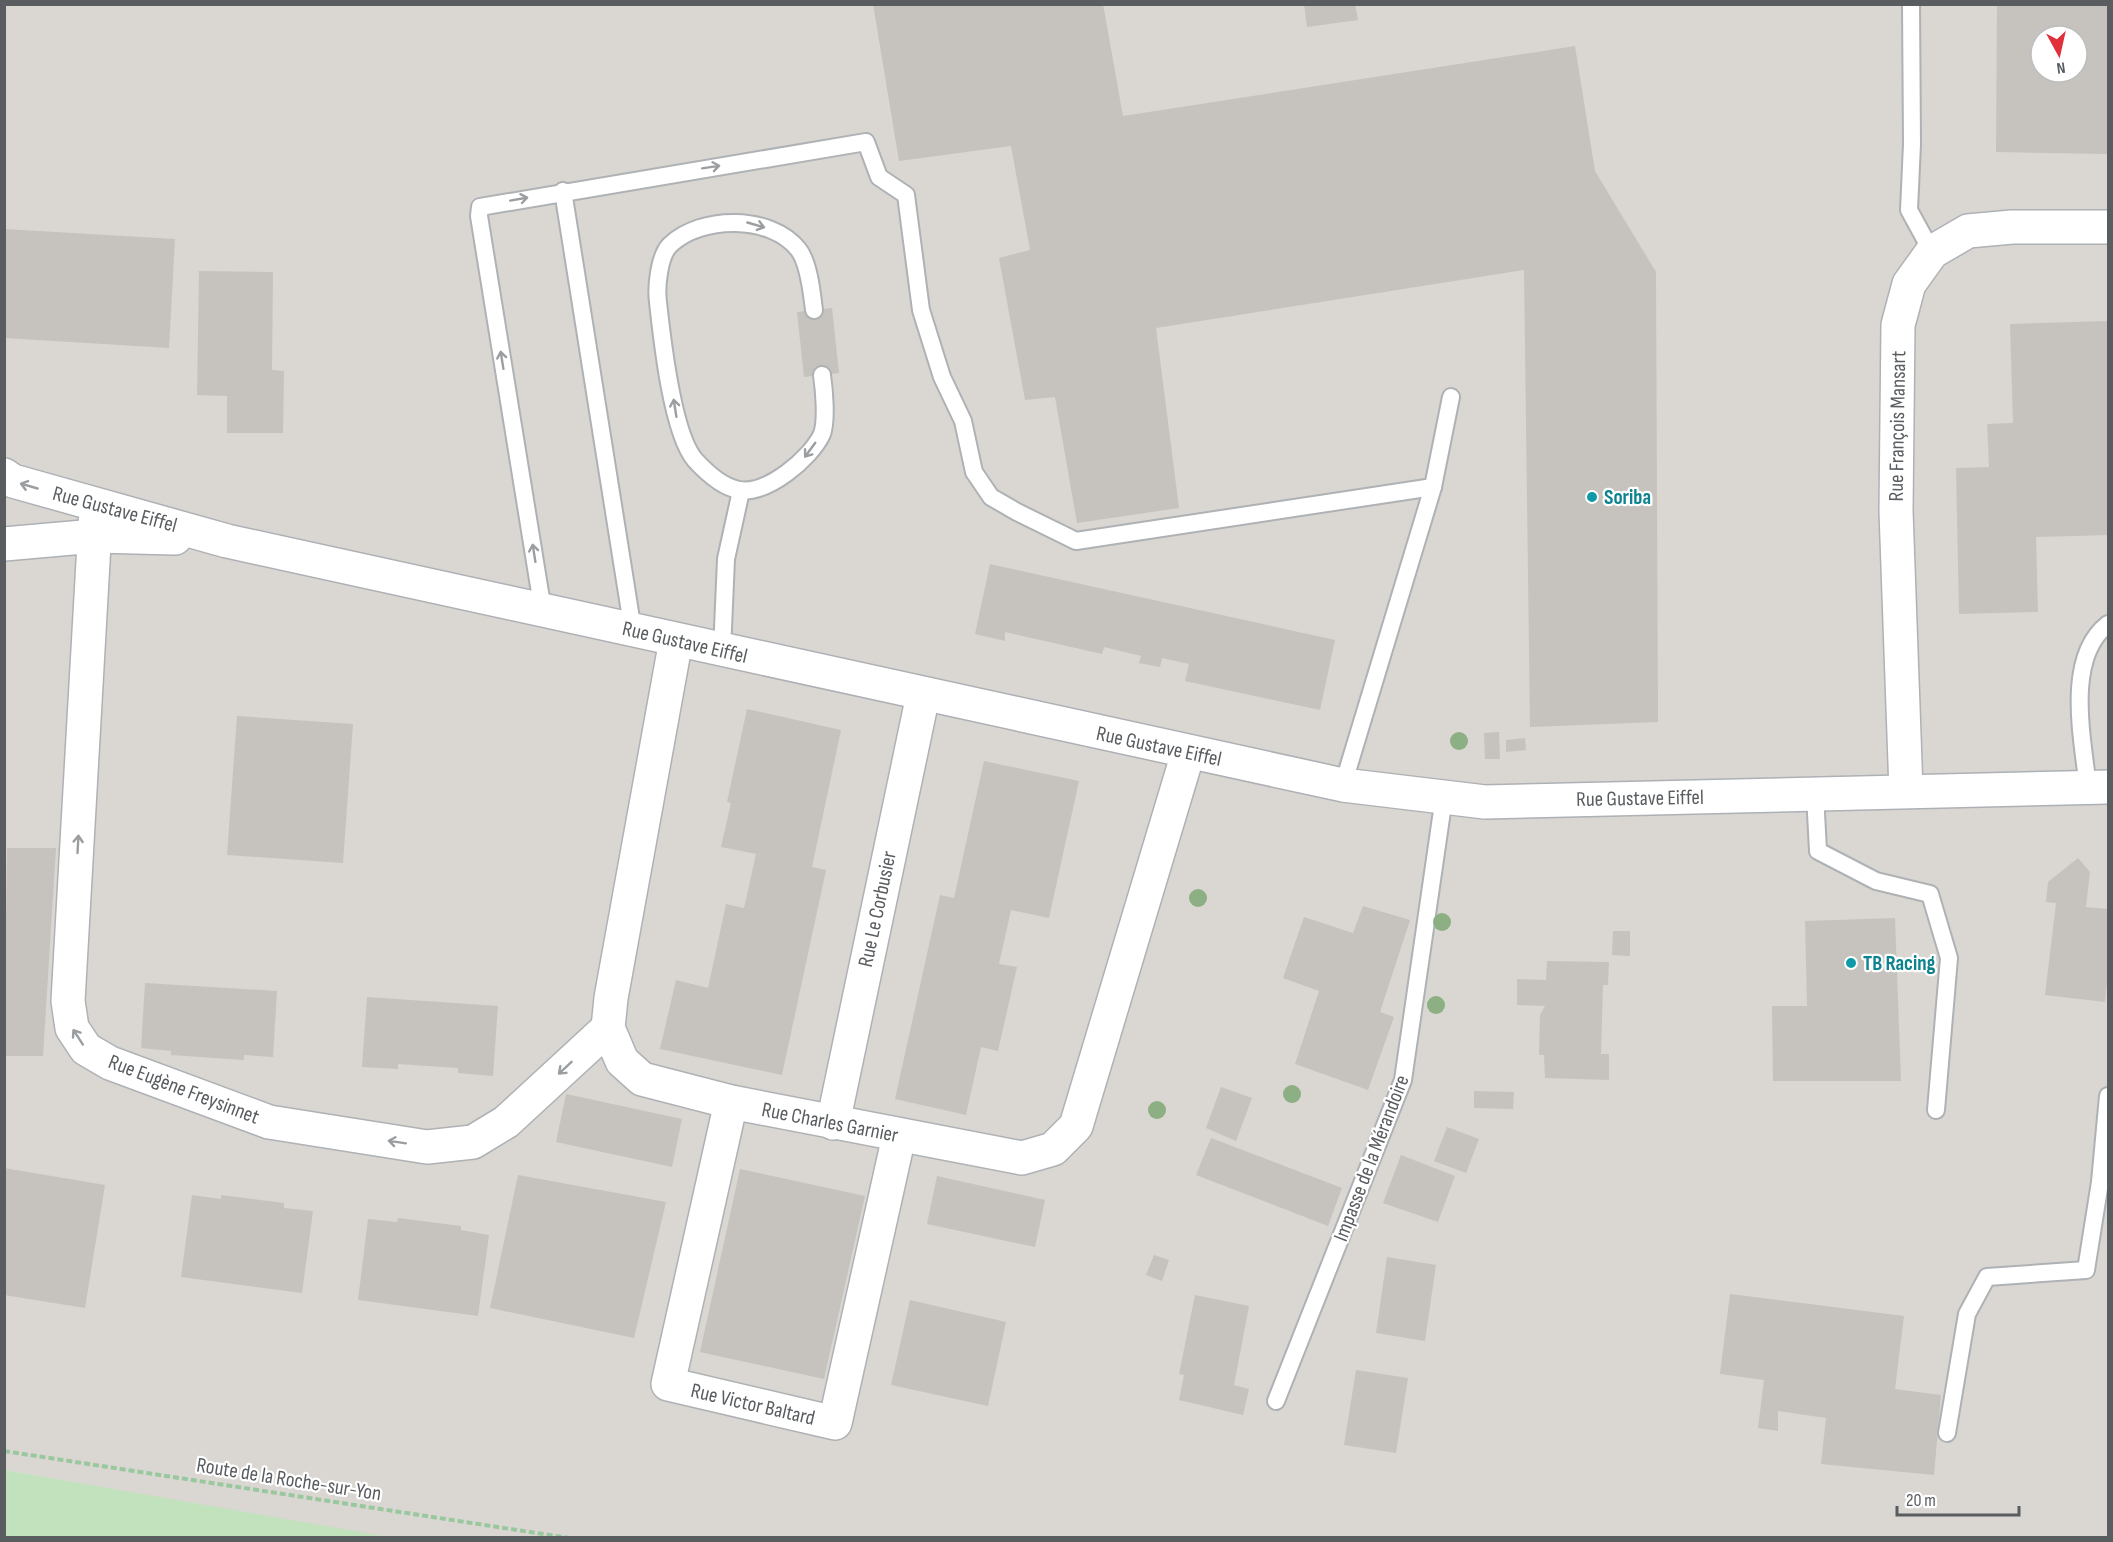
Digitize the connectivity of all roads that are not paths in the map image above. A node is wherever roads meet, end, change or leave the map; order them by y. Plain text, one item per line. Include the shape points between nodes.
1 (1911, 4) edge
2 (563, 191) junction
3 (2109, 227) edge
4 (1932, 252) junction
5 (814, 310) dead end
6 (822, 375) dead end
7 (1451, 397) dead end
8 (4, 475) edge
9 (1433, 487) junction
10 (741, 491) junction
11 (96, 521) junction
12 (4, 544) edge
13 (543, 611) junction
14 (2109, 624) edge
15 (633, 631) junction
16 (676, 640) junction
17 (722, 651) junction
18 (923, 695) junction
19 (1188, 753) junction
20 (1343, 785) junction
21 (2098, 788) edge
22 (1906, 791) junction
23 (1815, 794) junction
24 (1444, 797) junction
25 (608, 1028) junction
26 (2109, 1096) edge
27 (731, 1102) junction
28 (1936, 1110) dead end
29 (833, 1123) junction
30 (899, 1136) junction
31 (1276, 1401) dead end
32 (1947, 1433) dead end

1 - 4 lane via 1909,210
2 -> 9 lane via 866,142 879,177 906,195 921,310 942,377 963,421 974,471 991,497 1076,541
13 -> 2 lane via 479,216 480,207 488,204
2 - 15 lane
3 - 4 street, Rue François Mansart via 1968,231
4 - 22 street, Rue François Mansart via 1909,284 1899,325 1896,511
10 -> 5 lane via 721,483 694,458 678,427 658,299 660,268 669,245 700,227 746,222 774,230 799,250
6 -> 10 lane via 822,433 800,463 783,476
7 - 9 lane
11 -> 8 street, Rue Gustave Eiffel
9 - 20 lane
10 - 17 lane via 726,559
11 - 12 street, Rue Gustave Eiffel
11 - 13 street, Rue Gustave Eiffel via 227,541
25 -> 11 street, Rue Eugène Freysinnet via 506,1122 473,1142 427,1147 269,1122 111,1063 86,1049 72,1028 68,1001
13 - 15 street, Rue Gustave Eiffel
14 - 21 lane via 2098,632 2086,655 2079,691
15 - 16 street, Rue Gustave Eiffel
16 - 17 street, Rue Gustave Eiffel
16 - 25 street, Rue Charles Garnier
17 - 18 street, Rue Gustave Eiffel
18 - 19 street, Rue Gustave Eiffel
18 - 29 street, Rue Le Corbusier
19 - 20 street, Rue Gustave Eiffel
19 - 30 street, Rue Charles Garnier via 1076,1126 1053,1149 1022,1158
20 - 24 street, Rue Gustave Eiffel
21 - 22 street, Rue Gustave Eiffel
22 - 23 street, Rue Gustave Eiffel
23 - 24 street, Rue Gustave Eiffel via 1485,802
23 - 28 lane via 1818,851 1876,881 1930,894 1949,958
24 - 31 lane, Impasse de la Mérandoire via 1403,1080
25 - 27 street, Rue Charles Garnier via 622,1061 642,1079
26 - 32 lane via 2086,1270 1988,1277 1967,1314
27 - 29 street, Rue Charles Garnier
27 - 30 street, Rue Victor Baltard via 668,1384 835,1423
29 - 30 street, Rue Charles Garnier

